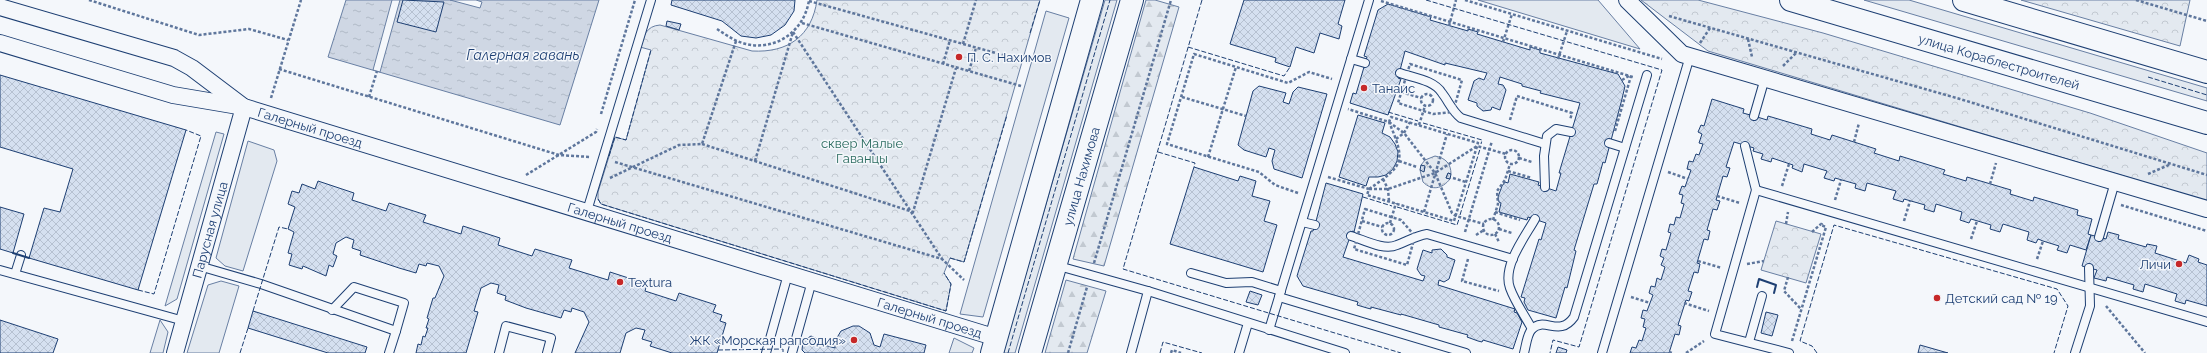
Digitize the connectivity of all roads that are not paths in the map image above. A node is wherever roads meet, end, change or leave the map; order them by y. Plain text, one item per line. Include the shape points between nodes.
1 (651, 0) edge
2 (1092, 0) edge
3 (1132, 0) edge
4 (1369, 0) edge
5 (1627, 0) edge
6 (1790, 0) edge
7 (1964, 0) edge
8 (0, 7) edge
9 (0, 43) edge
10 (1351, 59) junction
11 (1688, 61) junction
12 (1365, 63) dead end
13 (2207, 72) edge
14 (1403, 74) road end
15 (1646, 78) road end
16 (1765, 78) junction
17 (244, 107) junction
18 (1754, 116) dead end
19 (2207, 123) edge
20 (1569, 131) road end
21 (1610, 143) road end
22 (1545, 144) junction
23 (1745, 146) dead end
24 (1625, 148) junction
25 (2115, 182) junction
26 (1545, 185) road end
27 (1756, 190) junction
28 (2207, 208) edge
29 (588, 211) junction
30 (1534, 221) road end
31 (1302, 222) junction
32 (1315, 226) dead end
33 (1354, 237) road end
34 (2099, 237) dead end
35 (21, 255) dead end
36 (1513, 259) junction
37 (1055, 265) junction
38 (199, 266) junction
39 (2089, 268) dead end
40 (0, 270) edge
41 (1191, 273) dead end
42 (15, 274) junction
43 (788, 274) junction
44 (812, 281) junction
45 (2090, 286) junction
46 (1148, 292) junction
47 (1280, 294) junction
48 (1762, 296) dead end
49 (332, 310) junction
50 (184, 321) junction
51 (2207, 322) edge
52 (1248, 323) junction
53 (1532, 329) junction
54 (1269, 330) junction
55 (396, 331) junction
56 (1748, 342) junction
57 (994, 345) edge
58 (175, 353) edge
59 (389, 353) edge
60 (499, 353) edge
61 (547, 353) edge
62 (766, 353) edge
63 (792, 353) edge
64 (1030, 353) edge
65 (1131, 353) edge
66 (1239, 353) edge
67 (1345, 353) edge
68 (1466, 353) edge
69 (1524, 353) edge
70 (1602, 353) edge
71 (1789, 353) edge
72 (2075, 353) edge

1 - 29 lane
2 - 57 main road
3 - 37 main road, улица Нахимова
4 - 10 lane
5 - 11 street
6 - 19 main road, улица Кораблестроителей
7 - 13 main road
8 - 17 street, Галерный проезд via 174,58 192,68
9 - 17 street, Галерный проезд via 173,95
10 - 12 lane
10 - 31 lane
11 - 16 street
11 - 70 lane
14 - 22 lane via 1432,83 1442,91 1453,112 1461,118
15 - 24 lane
16 - 18 lane
16 - 25 street
17 - 29 street, Галерный проезд
17 - 38 street, Парусная улица
20 - 22 lane via 1561,128 1551,132
21 - 24 lane
22 - 26 lane
23 - 27 lane
24 - 53 lane via 1574,317 1562,328 1538,325
25 - 28 street
25 - 34 lane
27 - 45 lane
27 - 56 lane via 1715,334
29 - 43 street, Галерный проезд
30 - 36 lane via 1520,242
31 - 32 lane
31 - 47 lane
33 - 36 lane via 1387,247 1427,234
35 - 42 lane
36 - 53 lane via 1508,276 1510,287
37 - 46 lane
37 - 64 main road, улица Нахимова
38 - 49 lane via 261,284
38 - 50 street, Парусная улица
39 - 45 lane
40 - 42 lane
41 - 47 lane via 1226,283 1252,282
42 - 50 lane
43 - 44 street, Галерный проезд
43 - 62 lane
44 - 57 street, Галерный проезд
44 - 63 lane
45 - 51 lane
45 - 72 lane via 2090,306
46 - 52 lane
46 - 65 lane
47 - 54 lane
47 - 68 lane
48 - 56 lane
49 - 55 lane
49 - 55 lane via 354,287 404,303
50 - 58 street, Парусная улица
52 - 54 lane
52 - 66 lane
53 - 69 lane
54 - 67 lane
55 - 59 lane
56 - 71 lane
60 - 61 lane via 506,326 551,338

